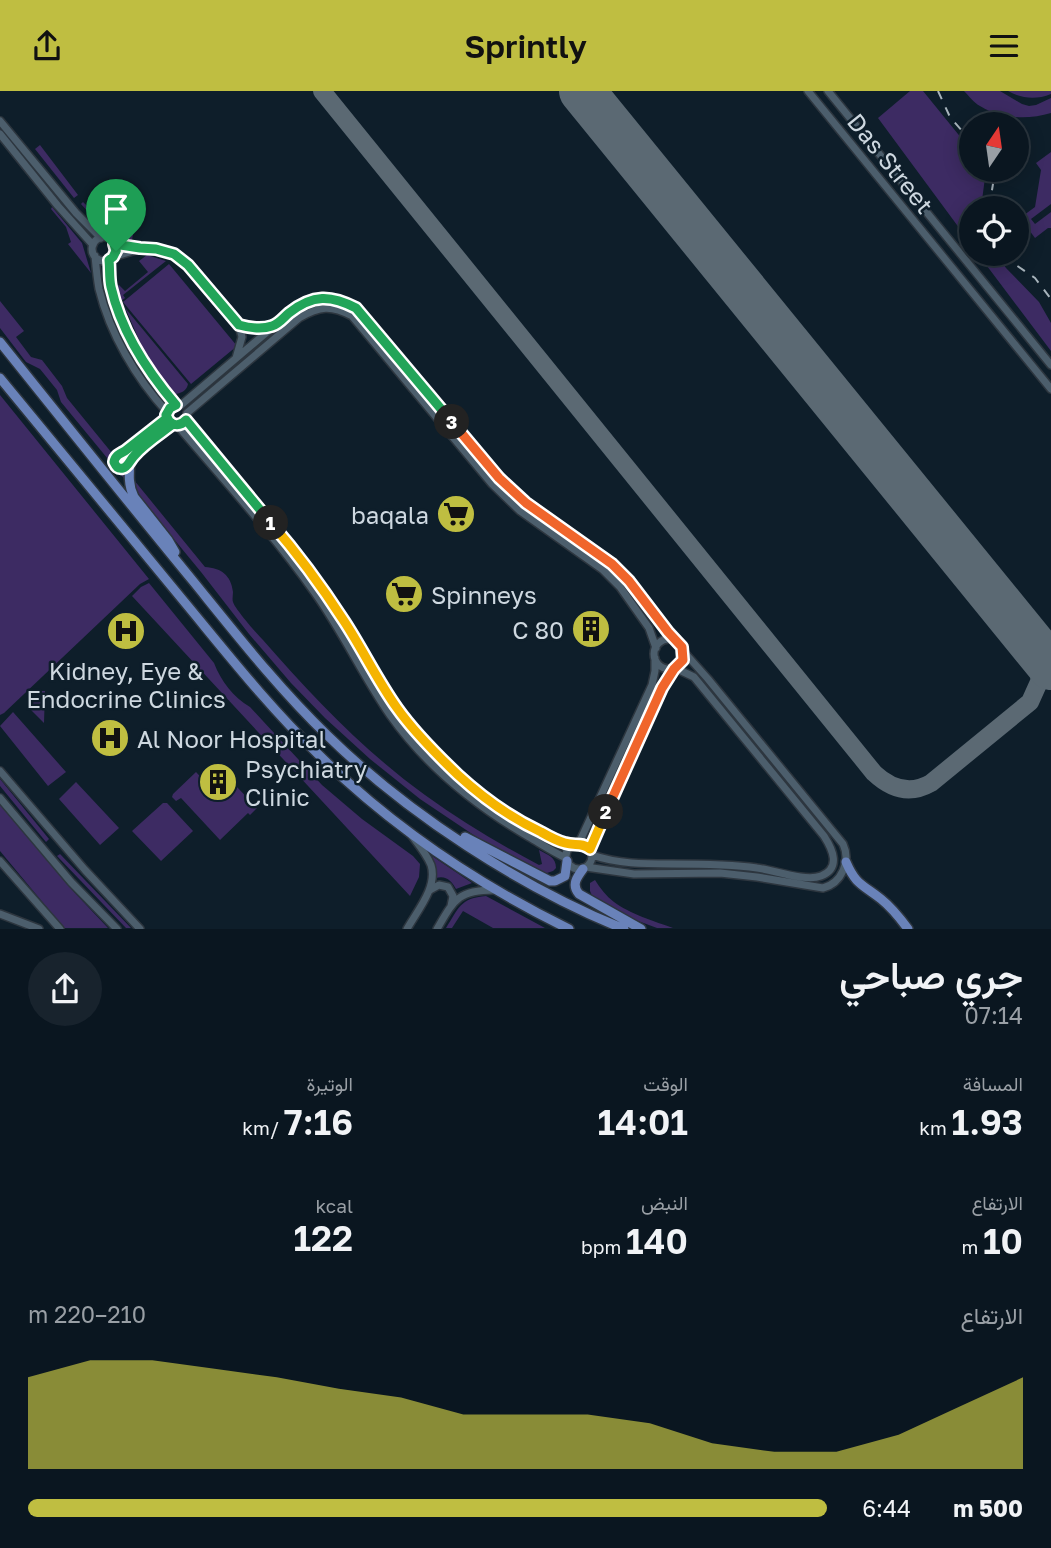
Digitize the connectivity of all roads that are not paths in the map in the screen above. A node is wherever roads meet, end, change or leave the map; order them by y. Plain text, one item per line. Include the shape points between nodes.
1 (808, 91) edge
2 (828, 91) edge
3 (0, 121) edge
4 (0, 134) edge
5 (101, 238) junction
6 (114, 244) junction
7 (93, 245) junction
8 (140, 248) junction
9 (95, 256) junction
10 (111, 258) junction
11 (239, 325) junction
12 (275, 326) junction
13 (0, 342) edge
14 (236, 359) junction
15 (1051, 365) edge
16 (0, 377) edge
17 (1051, 390) edge
18 (178, 405) junction
19 (167, 415) junction
20 (186, 417) junction
21 (175, 425) junction
22 (130, 461) junction
23 (183, 569) junction
24 (676, 641) junction
25 (656, 648) junction
26 (684, 652) junction
27 (655, 658) junction
28 (675, 668) junction
29 (0, 771) edge
30 (0, 798) edge
31 (440, 827) junction
32 (410, 832) junction
33 (577, 844) junction
34 (591, 852) junction
35 (566, 859) junction
36 (0, 861) edge
37 (846, 862) junction
38 (584, 868) junction
39 (494, 890) junction
40 (427, 894) junction
41 (450, 906) junction
42 (0, 914) edge
43 (438, 928) edge
44 (39, 929) edge
45 (60, 929) edge
46 (117, 929) edge
47 (140, 929) edge
48 (407, 929) edge
49 (569, 929) edge
50 (624, 929) edge
51 (641, 929) edge
52 (908, 929) edge

1 - 17 street, Das Street
2 - 15 street, Das Street
3 - 5 street
4 - 7 street
5 - 6 street
5 - 7 street
6 - 8 street
6 - 10 street
7 - 9 street
8 - 10 street
8 - 11 street via 165,250 181,259
9 - 10 street
9 - 19 street via 110,323
10 - 18 street via 111,287 122,320 160,386
11 - 12 street
11 - 14 street via 242,338
12 - 14 street
12 - 24 street via 308,301 341,300 356,308 499,478 526,503 612,564
13 - 23 main road
14 - 18 street
16 - 32 main road via 275,709 318,755
18 - 19 street
18 - 20 street via 185,408
19 - 21 street
19 - 22 street via 114,459 122,468
20 - 21 street
20 - 25 street via 299,318 326,308 352,316 492,484 620,587 649,628
20 - 33 street via 293,548 420,737 460,777 501,808 540,832
21 - 22 street
21 - 35 street via 299,571 415,747 473,800
22 - 23 main road via 130,489 168,540
23 - 31 main road via 263,668 327,736
24 - 25 street via 666,640
24 - 26 street
25 - 27 street
26 - 28 street
26 - 37 street via 843,843
27 - 28 street via 660,666
27 - 33 street via 652,685
28 - 34 street via 662,688
28 - 34 street via 694,677 824,836 834,852 832,865 818,878 808,878 722,864 633,864
29 - 47 street
30 - 46 street
31 - 35 main road via 550,881 565,876
31 - 50 main road via 509,873
32 - 39 main road
32 - 40 street via 431,866
33 - 34 street
33 - 35 street via 568,849
34 - 38 street via 591,862
35 - 38 street via 571,867
36 - 45 street
37 - 38 street via 836,881 823,888 720,873 634,874
37 - 52 main road via 858,883 880,898
38 - 51 main road via 576,891
39 - 41 street via 469,891
39 - 49 main road
40 - 41 street via 435,886 445,886 453,896
40 - 48 street
41 - 43 street
42 - 44 street

